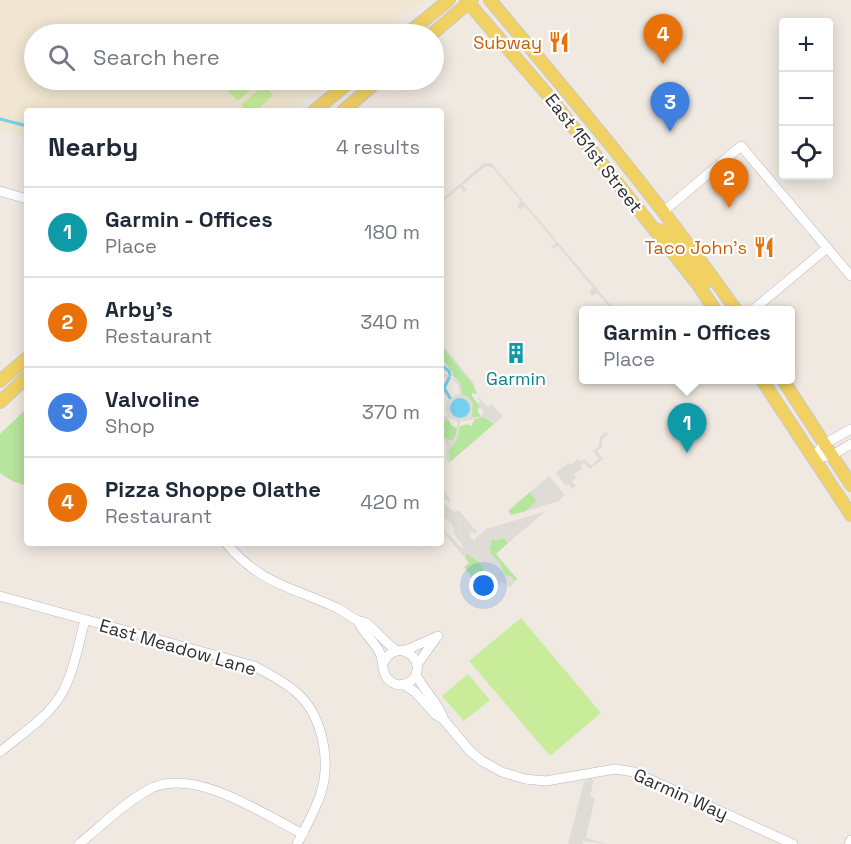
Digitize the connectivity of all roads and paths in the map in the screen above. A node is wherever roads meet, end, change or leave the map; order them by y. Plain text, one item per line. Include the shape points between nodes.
1 (449, 0) edge
2 (490, 0) edge
3 (469, 1) edge
4 (419, 24) edge
5 (443, 24) edge
6 (340, 90) edge
7 (368, 90) edge
8 (318, 108) edge
9 (347, 108) edge
10 (567, 118) junction
11 (0, 191) edge
12 (24, 198) edge
13 (664, 212) junction
14 (654, 230) junction
15 (827, 248) junction
16 (851, 276) edge
17 (712, 306) edge
18 (726, 306) edge
19 (731, 306) edge
20 (758, 306) edge
21 (24, 361) edge
22 (24, 380) edge
23 (0, 381) edge
24 (765, 384) edge
25 (786, 384) edge
26 (0, 402) edge
27 (851, 429) edge
28 (824, 444) junction
29 (851, 444) edge
30 (831, 456) junction
31 (813, 458) junction
32 (851, 485) edge
33 (851, 515) edge
34 (229, 546) edge
35 (0, 596) edge
36 (85, 620) junction
37 (358, 621) junction
38 (401, 651) junction
39 (384, 662) junction
40 (416, 669) junction
41 (403, 684) junction
42 (444, 720) junction
43 (0, 752) edge
44 (303, 834) junction
45 (851, 840) edge
46 (79, 844) edge
47 (297, 844) edge
48 (793, 844) edge
49 (849, 844) edge

1 - 4 main road
2 - 13 main road, East 151st Street
3 - 5 main road
3 - 10 main road, East 151st Street
6 - 8 main road
7 - 9 main road
10 - 13 main road via 585,130 641,200
10 - 14 main road, East 151st Street
11 - 12 street
13 - 15 street via 741,146
13 - 19 main road, East 151st Street
14 - 17 main road, East 151st Street
14 - 18 main road via 668,231
15 - 16 street
15 - 20 street
21 - 23 main road
22 - 26 main road
24 - 31 main road
25 - 28 main road
27 - 28 street
28 - 30 main road
28 - 31 street
29 - 30 street
30 - 31 street
30 - 32 main road
31 - 33 main road
34 - 37 street, Garmin Way via 259,575
35 - 36 street, East Meadow Lane
36 - 43 street via 60,696
36 - 44 street, East Meadow Lane via 254,666 298,693 317,721 326,761 321,792
37 - 38 street, Garmin Way
37 - 39 street, Garmin Way
38 - 39 street
38 - 40 street, Garmin Way via 413,657
38 - 40 street via 438,636
39 - 41 street, Garmin Way via 387,679
40 - 41 street via 411,681
40 - 42 street, Garmin Way
41 - 42 street, Garmin Way
42 - 48 street, Garmin Way via 470,751 502,772 546,781 615,768 634,772
44 - 46 street via 221,792 197,784 172,783 150,789
44 - 47 street, East Meadow Lane
45 - 49 street

